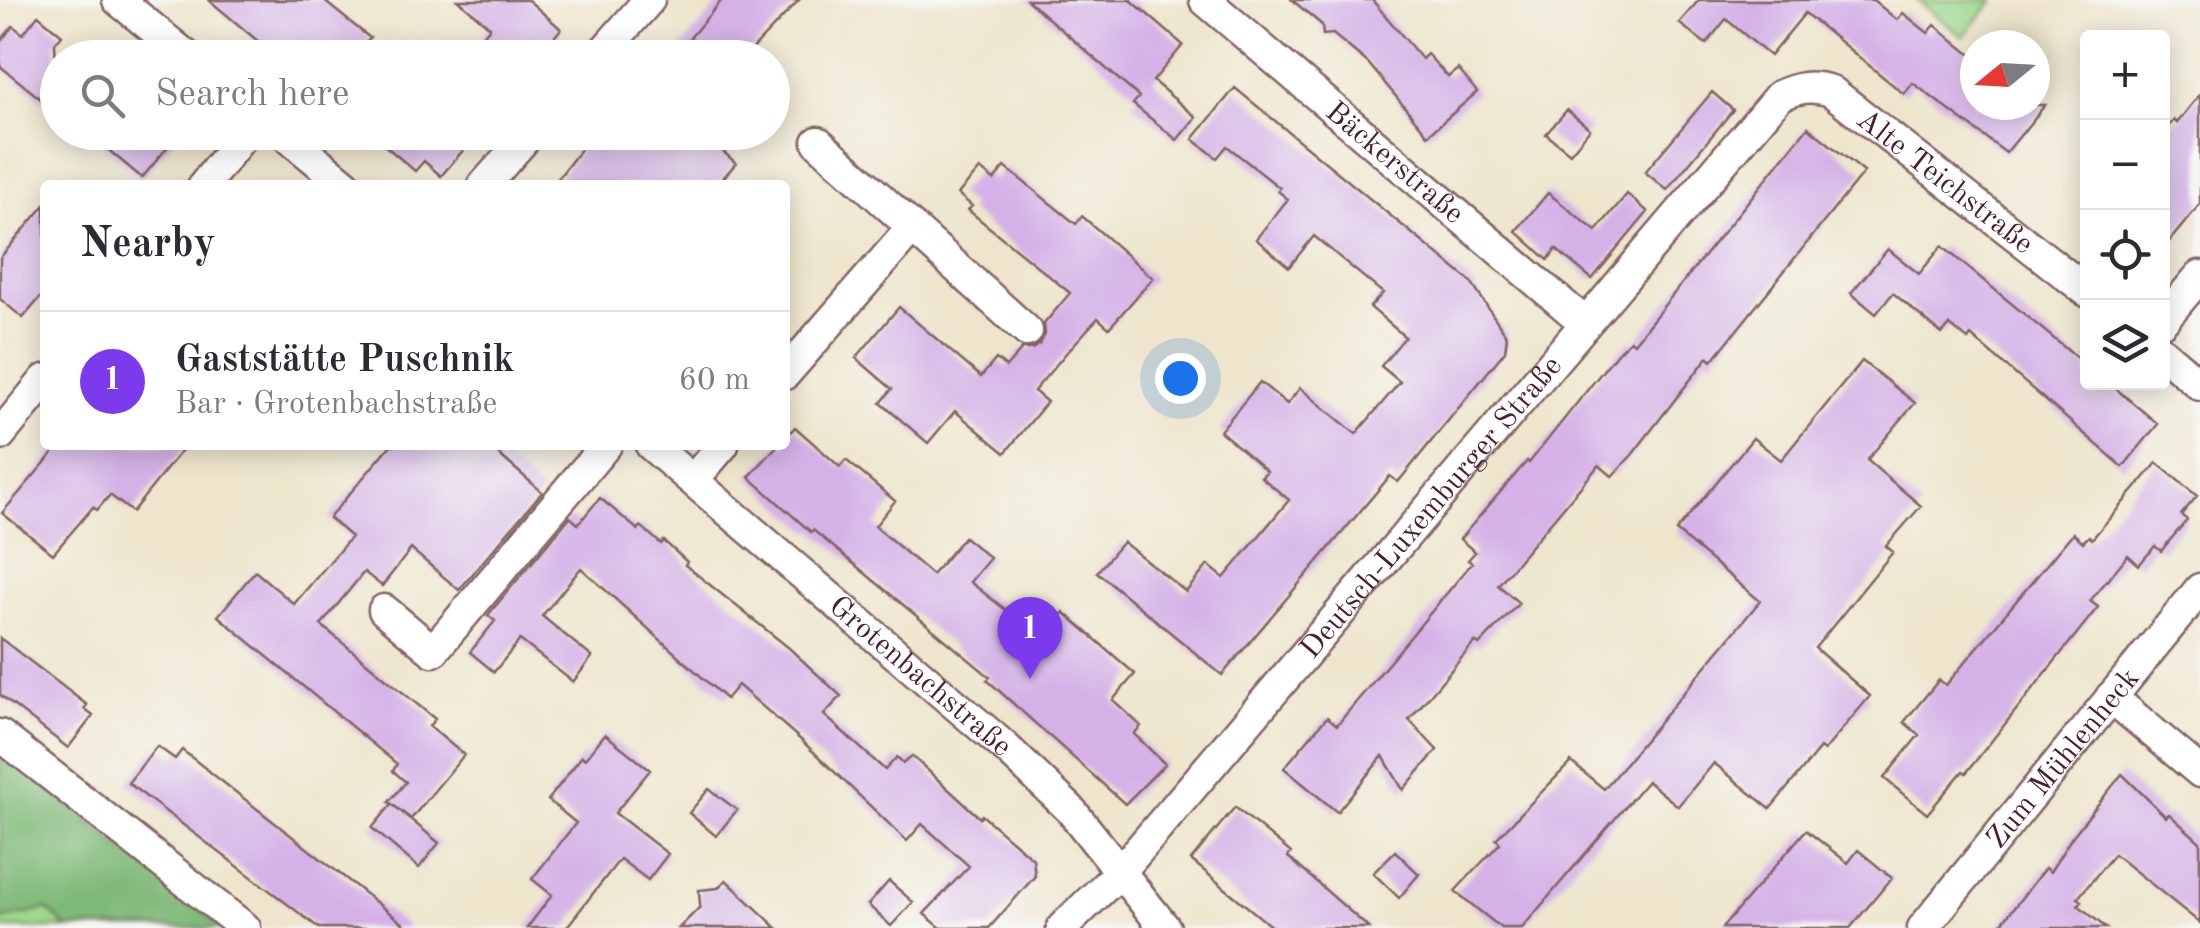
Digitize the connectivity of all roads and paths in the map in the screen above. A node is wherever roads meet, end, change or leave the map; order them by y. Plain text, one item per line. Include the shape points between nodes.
1 (118, 0) edge
2 (649, 0) edge
3 (1206, 0) edge
4 (167, 40) edge
5 (614, 40) edge
6 (1797, 88) joint
7 (818, 142) dead end
8 (232, 150) edge
9 (304, 150) edge
10 (515, 150) edge
11 (208, 180) edge
12 (340, 180) edge
13 (488, 180) edge
14 (912, 228) junction
15 (2200, 276) edge
16 (2080, 286) edge
17 (2170, 312) edge
18 (1584, 322) junction
19 (1027, 331) dead end
20 (2170, 359) edge
21 (790, 368) edge
22 (40, 386) edge
23 (2200, 386) edge
24 (0, 436) edge
25 (602, 450) edge
26 (658, 450) edge
27 (719, 450) edge
28 (693, 480) junction
29 (2200, 589) edge
30 (384, 610) dead end
31 (2111, 697) junction
32 (0, 735) edge
33 (2200, 772) edge
34 (1120, 872) junction
35 (245, 928) edge
36 (1062, 928) edge
37 (1165, 928) edge
38 (1923, 928) edge

1 - 4 street
2 - 5 street
3 - 18 street, Bäckerstraße
6 - 16 street, Alte Teichstraße via 1831,91
6 - 18 street, Deutsch-Luxemburger Straße via 1767,107
7 - 14 street
8 - 11 street
9 - 12 street
10 - 13 street
14 - 19 street
14 - 21 street
15 - 17 street
18 - 34 street, Deutsch-Luxemburger Straße
20 - 23 street
22 - 24 street
25 - 30 street via 433,651
26 - 28 street, Grotenbachstraße
27 - 28 street
28 - 34 street, Grotenbachstraße via 1005,747 1070,810
29 - 31 street, Zum Mühlenheck
31 - 33 street
31 - 38 street, Zum Mühlenheck
32 - 35 street
34 - 36 street, Deutsch-Luxemburger Straße
34 - 37 street, Grotenbachstraße

